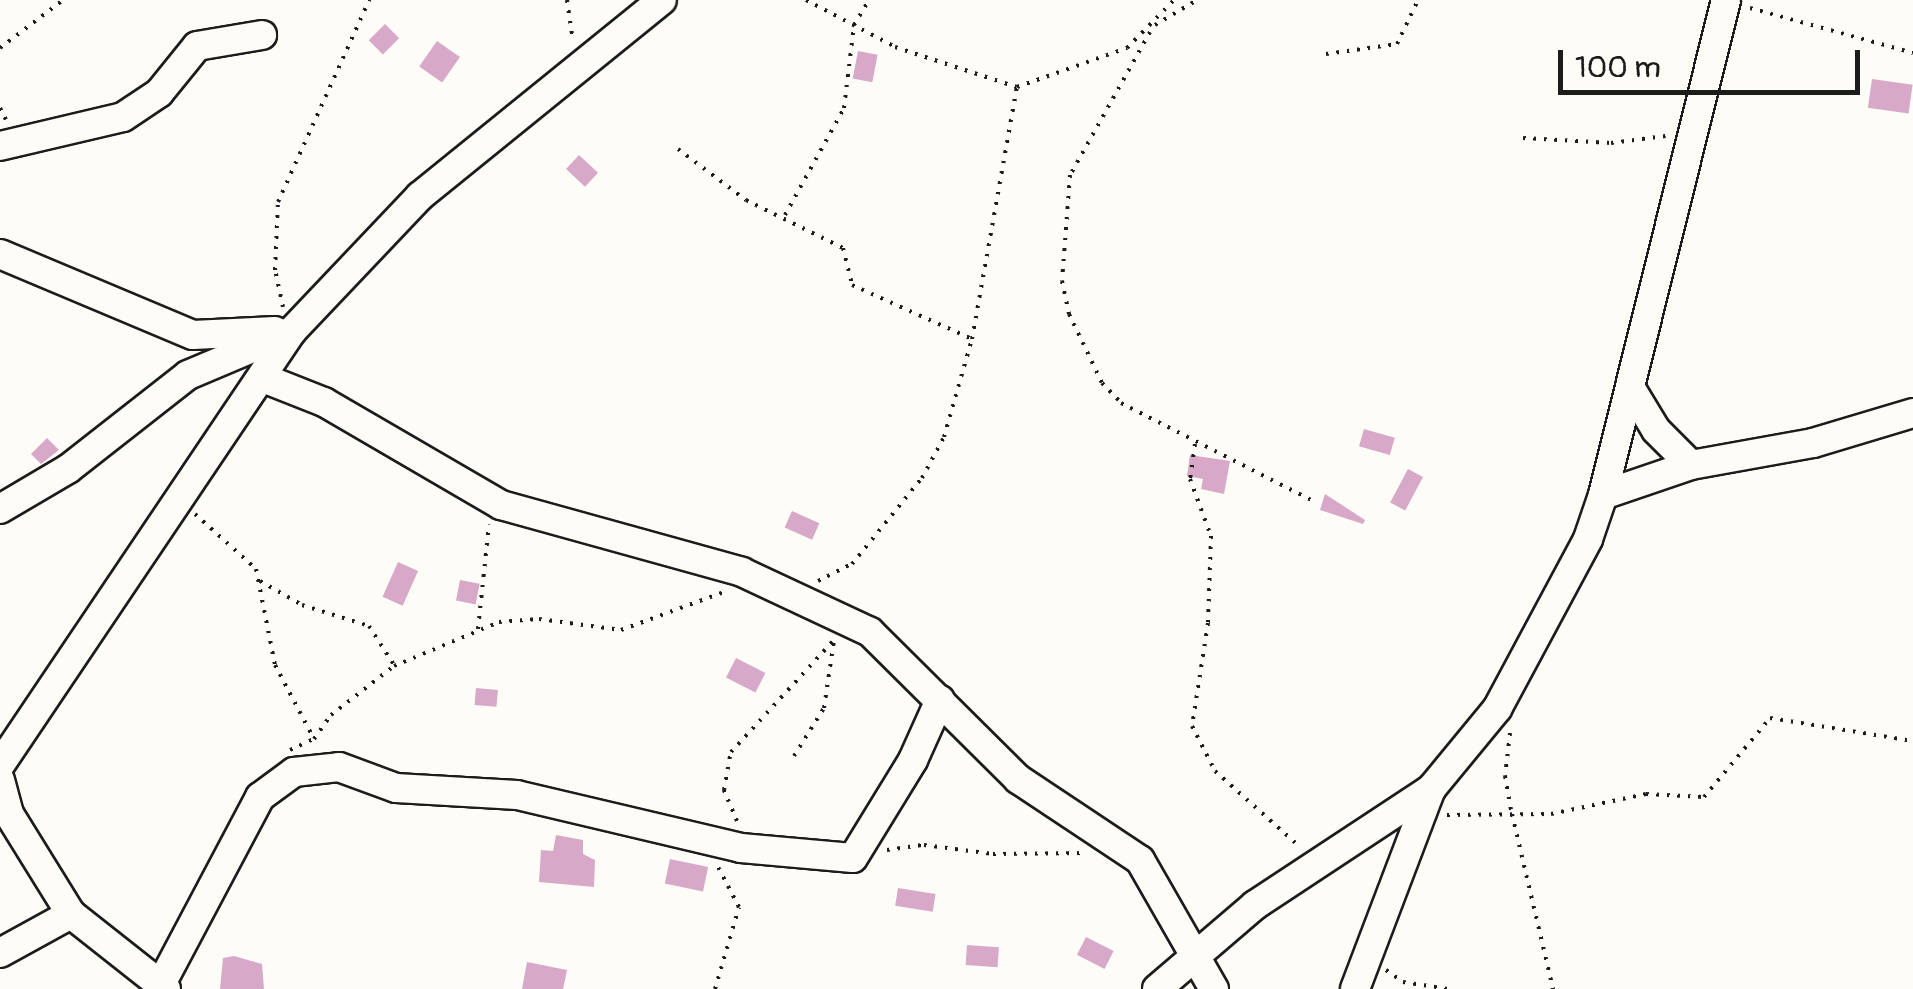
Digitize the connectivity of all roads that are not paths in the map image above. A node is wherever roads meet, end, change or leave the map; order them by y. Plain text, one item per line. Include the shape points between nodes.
1 (662, 0) edge
2 (1725, 3) edge
3 (262, 34) dead end
4 (0, 146) edge
5 (0, 254) edge
6 (292, 330) junction
7 (263, 378) junction
8 (1630, 387) junction
9 (1911, 415) edge
10 (1691, 465) junction
11 (1603, 495) junction
12 (0, 509) edge
13 (940, 700) junction
14 (0, 765) edge
15 (0, 780) edge
16 (1432, 789) junction
17 (71, 914) junction
18 (0, 953) edge
19 (1196, 960) junction
20 (163, 987) edge
21 (1157, 989) edge
22 (1214, 989) edge
23 (1355, 989) edge

1 - 6 street via 420,196
2 - 8 street
3 - 4 street via 197,46 159,92 123,117
5 - 6 street via 193,335
6 - 7 street
6 - 12 street via 188,375 68,469
7 - 13 street via 324,402 482,496 769,582
7 - 14 street
8 - 10 street via 1656,430
8 - 11 street
9 - 10 street via 1813,443
10 - 11 street
11 - 16 street via 1588,538 1498,709
13 - 19 street via 1018,780 1128,850 1154,876
13 - 20 street via 913,760 853,858 741,848 517,794 396,788 339,767 308,768 260,798
15 - 17 street via 18,831
16 - 19 street via 1255,905
16 - 23 street
17 - 18 street
17 - 20 street
19 - 21 street
19 - 22 street

